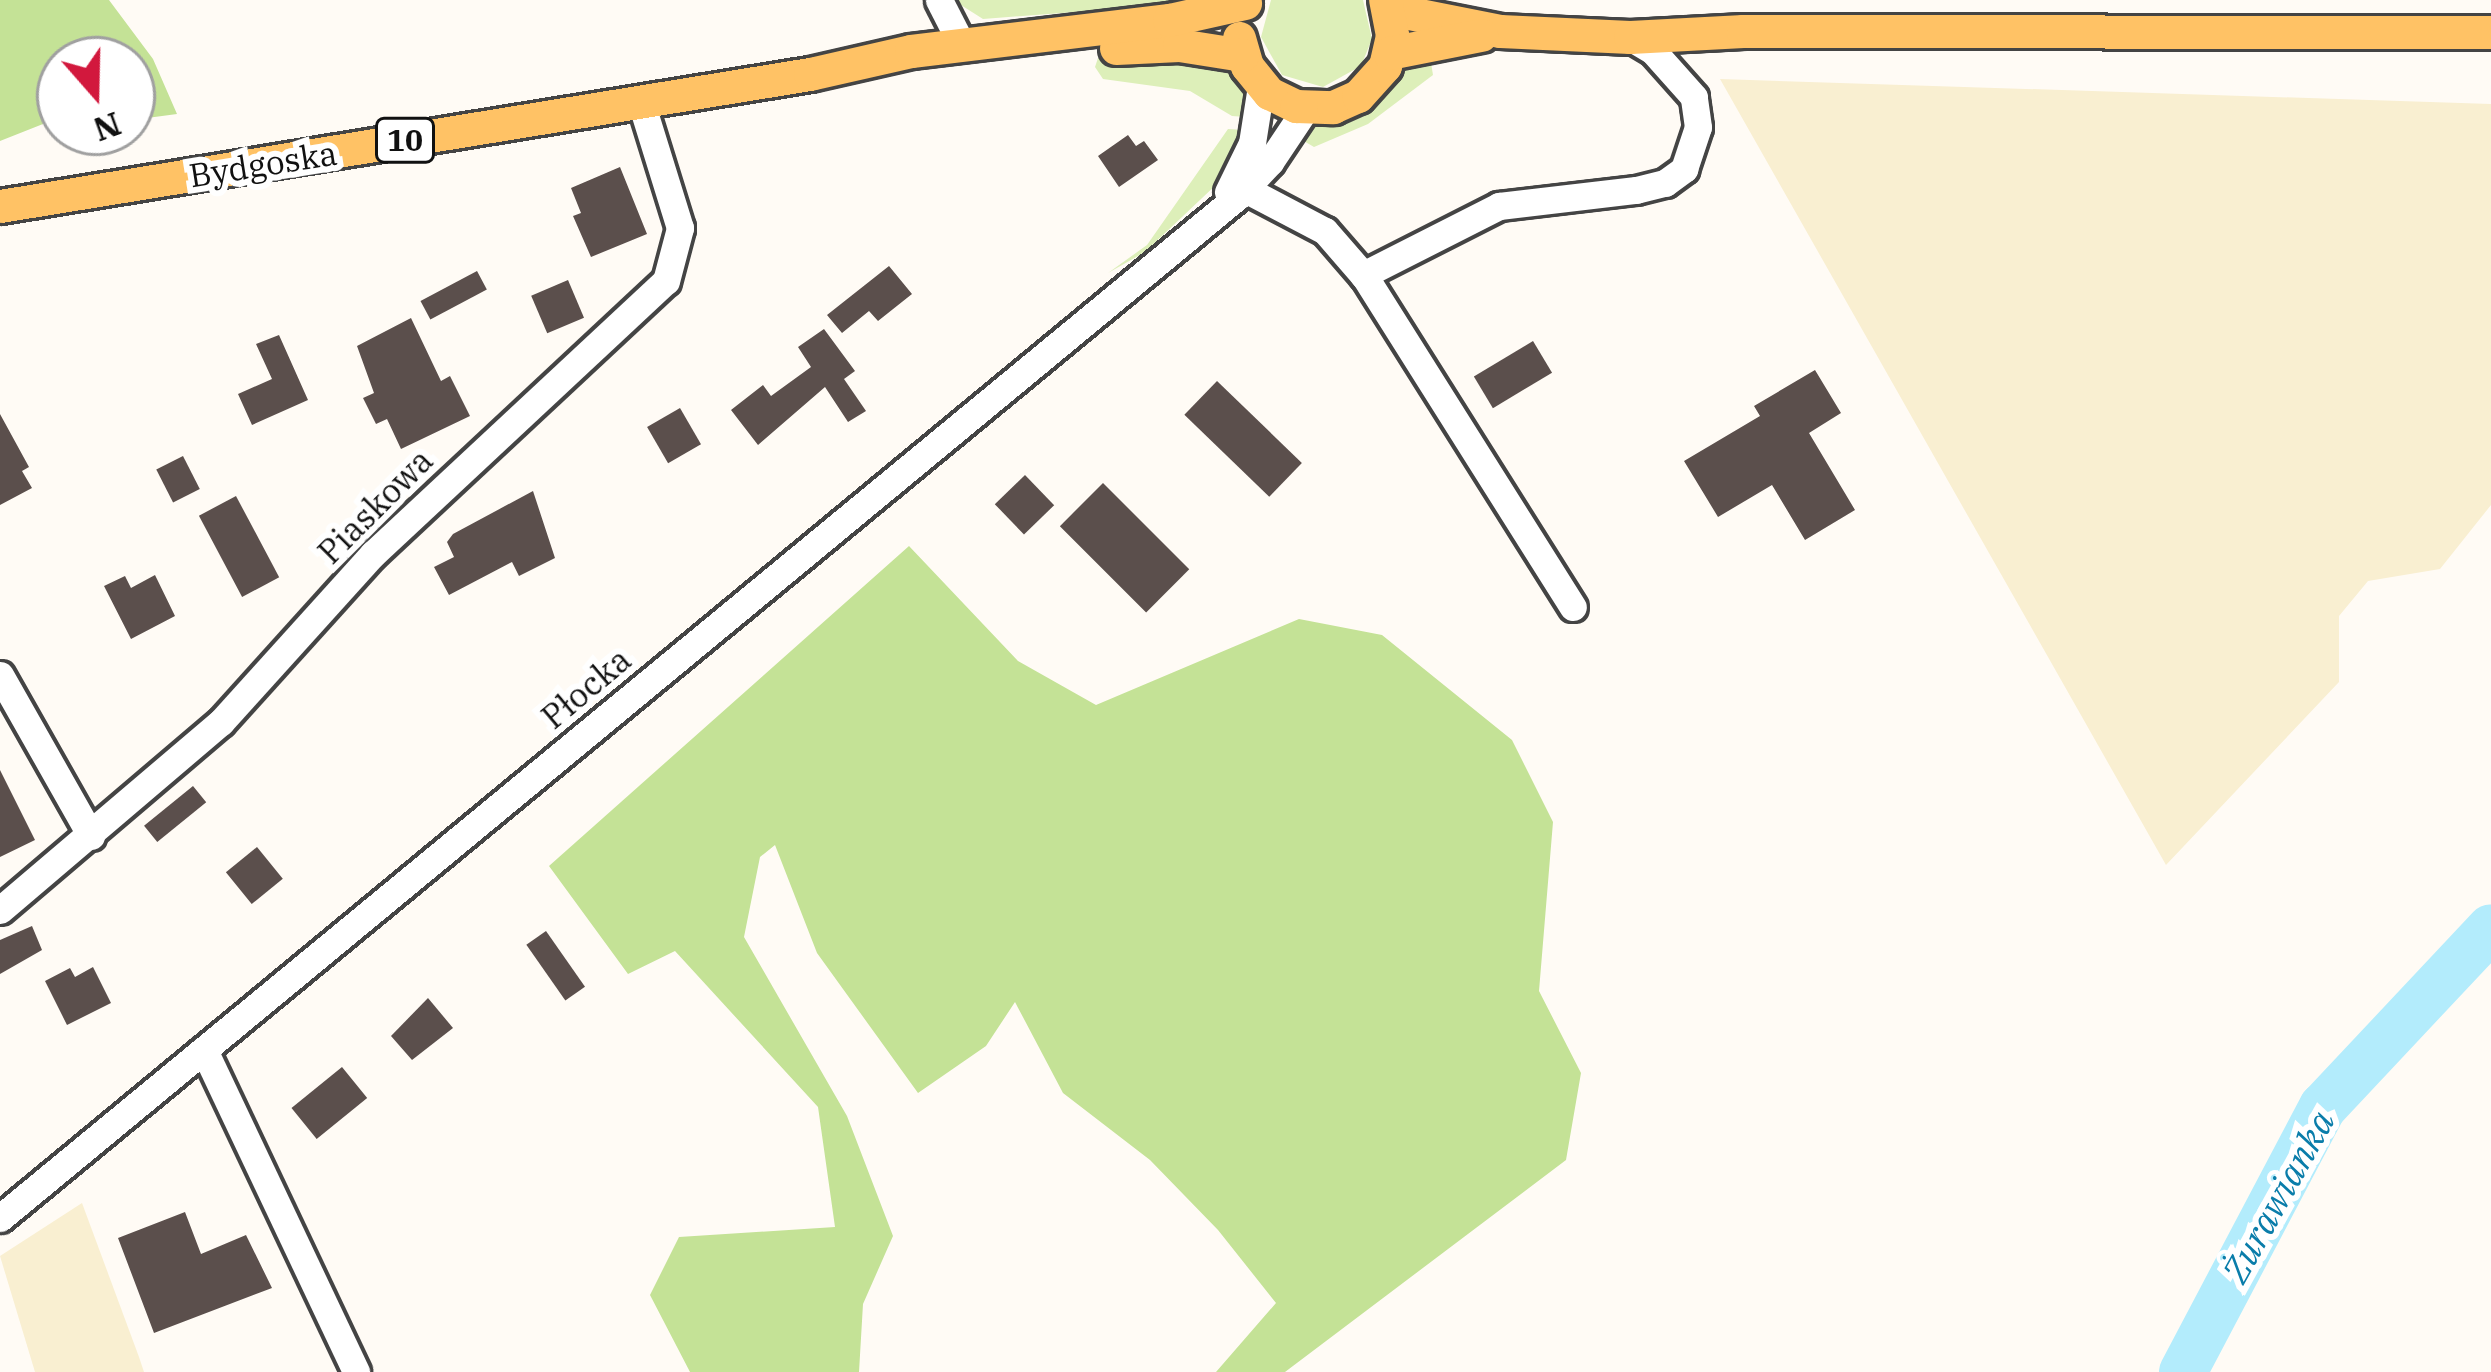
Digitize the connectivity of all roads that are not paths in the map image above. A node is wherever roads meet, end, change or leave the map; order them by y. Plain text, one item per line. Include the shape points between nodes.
1 (939, 0) edge
2 (1245, 1) edge
3 (1387, 5) edge
4 (1500, 31) junction
5 (2491, 32) edge
6 (1630, 38) junction
7 (961, 43) junction
8 (1389, 53) junction
9 (1242, 55) junction
10 (810, 74) junction
11 (1261, 86) junction
12 (641, 102) junction
13 (1306, 108) junction
14 (1246, 189) junction
15 (0, 206) edge
16 (1216, 210) junction
17 (1363, 275) junction
18 (1573, 607) dead end
19 (0, 675) edge
20 (91, 836) junction
21 (0, 910) edge
22 (204, 1050) junction
23 (0, 1218) edge
24 (356, 1372) edge

1 - 7 street
2 - 7 main road, 10 via 1169,20
2 - 9 main road, 10
3 - 4 main road
3 - 8 main road
4 - 6 main road
4 - 8 main road
5 - 6 main road via 1744,31
6 - 17 street via 1653,51 1694,97 1698,127 1684,169 1665,183 1499,206
7 - 10 main road, 10
8 - 13 main road via 1358,96
9 - 10 main road, 10 via 1145,45 916,72
9 - 11 main road
10 - 12 main road, Bydgoska / 10
11 - 13 main road
11 - 16 street, Płocka via 1252,143
12 - 15 main road, Bydgoska / 10
12 - 20 street, Piaskowa via 680,227 666,281 373,554 220,722
13 - 14 street, Płocka
14 - 16 street, Płocka
14 - 17 street via 1325,230
16 - 22 street, Płocka
17 - 18 street
19 - 20 street
20 - 21 street, Piaskowa
22 - 23 street, Płocka
22 - 24 street

